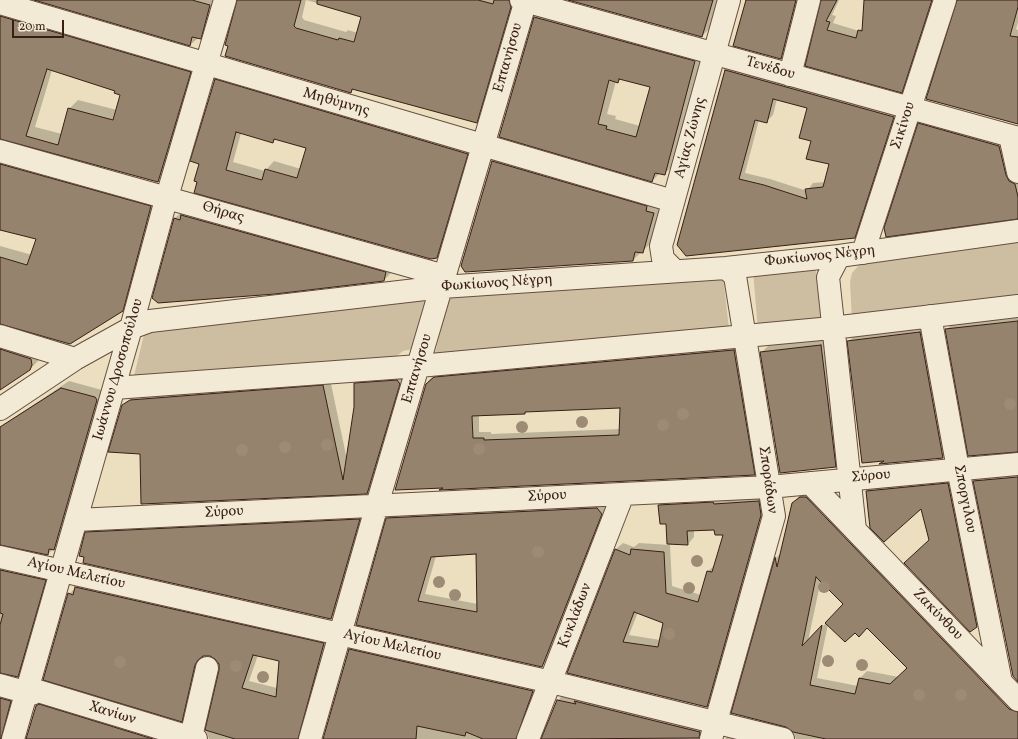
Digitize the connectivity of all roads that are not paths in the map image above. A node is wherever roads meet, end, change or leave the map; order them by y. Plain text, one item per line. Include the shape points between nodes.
1 (225, 0) edge
2 (524, 0) edge
3 (729, 0) edge
4 (809, 0) edge
5 (945, 0) edge
6 (0, 3) edge
7 (714, 54) junction
8 (206, 65) junction
9 (790, 75) junction
10 (909, 108) junction
11 (1014, 137) edge
12 (483, 146) junction
13 (0, 151) edge
14 (1018, 172) edge
15 (167, 198) junction
16 (673, 201) junction
17 (1018, 231) edge
18 (863, 253) junction
19 (839, 256) junction
20 (726, 268) junction
21 (675, 271) junction
22 (444, 282) junction
23 (1018, 306) edge
24 (930, 316) junction
25 (131, 328) junction
26 (832, 328) junction
27 (0, 336) edge
28 (745, 336) junction
29 (75, 359) junction
30 (419, 366) junction
31 (114, 388) junction
32 (0, 409) edge
33 (1018, 464) edge
34 (958, 469) junction
35 (850, 479) junction
36 (810, 483) junction
37 (769, 487) junction
38 (623, 494) junction
39 (377, 505) junction
40 (76, 520) junction
41 (855, 530) junction
42 (0, 557) edge
43 (61, 571) junction
44 (341, 634) junction
45 (208, 668) dead end
46 (551, 682) junction
47 (1001, 682) junction
48 (0, 685) edge
49 (29, 692) junction
50 (1018, 700) edge
51 (714, 732) edge
52 (163, 734) edge
53 (193, 738) edge
54 (13, 739) edge
55 (310, 739) edge
56 (528, 739) edge
57 (783, 739) edge

1 - 8 street, Ιωάννου Δροσοπούλου
2 - 7 street, Τενέδου
2 - 12 street, Επτανήσου
3 - 7 street, Αγίας Ζώνης
4 - 9 street
5 - 10 street, Σικίνου
6 - 8 street, Μηθύμνης
7 - 9 street, Τενέδου
7 - 16 street, Αγίας Ζώνης
8 - 12 street, Μηθύμνης
8 - 15 street, Ιωάννου Δροσοπούλου
9 - 10 street, Τενέδου
10 - 11 street, Τενέδου
10 - 18 street, Σικίνου
11 - 14 street
12 - 16 street, Μηθύμνης
12 - 22 street, Επτανήσου
13 - 15 street, Θήρας
15 - 22 street, Θήρας
15 - 25 street, Ιωάννου Δροσοπούλου
16 - 21 street, Αγίας Ζώνης via 661,246 663,259
17 - 18 street, Φωκίωνος Νέγρη
18 - 19 street, Φωκίωνος Νέγρη
19 - 20 street, Φωκίωνος Νέγρη
19 - 26 street via 828,277
20 - 21 street, Φωκίωνος Νέγρη
20 - 28 street, Σποράδων via 735,276
21 - 22 street, Φωκίωνος Νέγρη
22 - 25 street, Φωκίωνος Νέγρη via 150,321
22 - 30 street, Επτανήσου
23 - 24 street
24 - 26 street
24 - 34 street, Σποργιλου
25 - 29 street, Φωκίωνος Νέγρη
25 - 31 street, Ιωάννου Δροσοπούλου
26 - 28 street
26 - 35 street
27 - 29 street
28 - 30 street
28 - 37 street, Σποράδων
29 - 32 street, Φωκίωνος Νέγρη
30 - 31 street
30 - 39 street, Επτανήσου
31 - 40 street, Ιωάννου Δροσοπούλου
33 - 34 street, Σύρου
34 - 35 street, Σύρου
34 - 47 street, Σποργιλου
35 - 36 street, Σύρου
35 - 41 street
36 - 37 street, Σύρου
36 - 41 street, Ζακύνθου
37 - 38 street, Σύρου
37 - 51 street, Σποράδων via 774,516
38 - 39 street, Σύρου
38 - 46 street, Κυκλάδων
39 - 40 street, Σύρου
39 - 44 street, Επτανήσου
40 - 43 street, Ιωάννου Δροσοπούλου
41 - 47 street, Ζακύνθου
42 - 43 street, Αγίου Μελετίου
43 - 44 street, Αγίου Μελετίου
43 - 49 street, Ιωάννου Δροσοπούλου
44 - 46 street, Αγίου Μελετίου
44 - 55 street, Επτανήσου
45 - 53 street
46 - 51 street, Αγίου Μελετίου
46 - 56 street, Κυκλάδων
47 - 50 street, Ζακύνθου
48 - 49 street, Χανίων
49 - 52 street, Χανίων
49 - 54 street, Ιωάννου Δροσοπούλου
51 - 57 street, Αγίου Μελετίου
52 - 53 street, Χανίων

